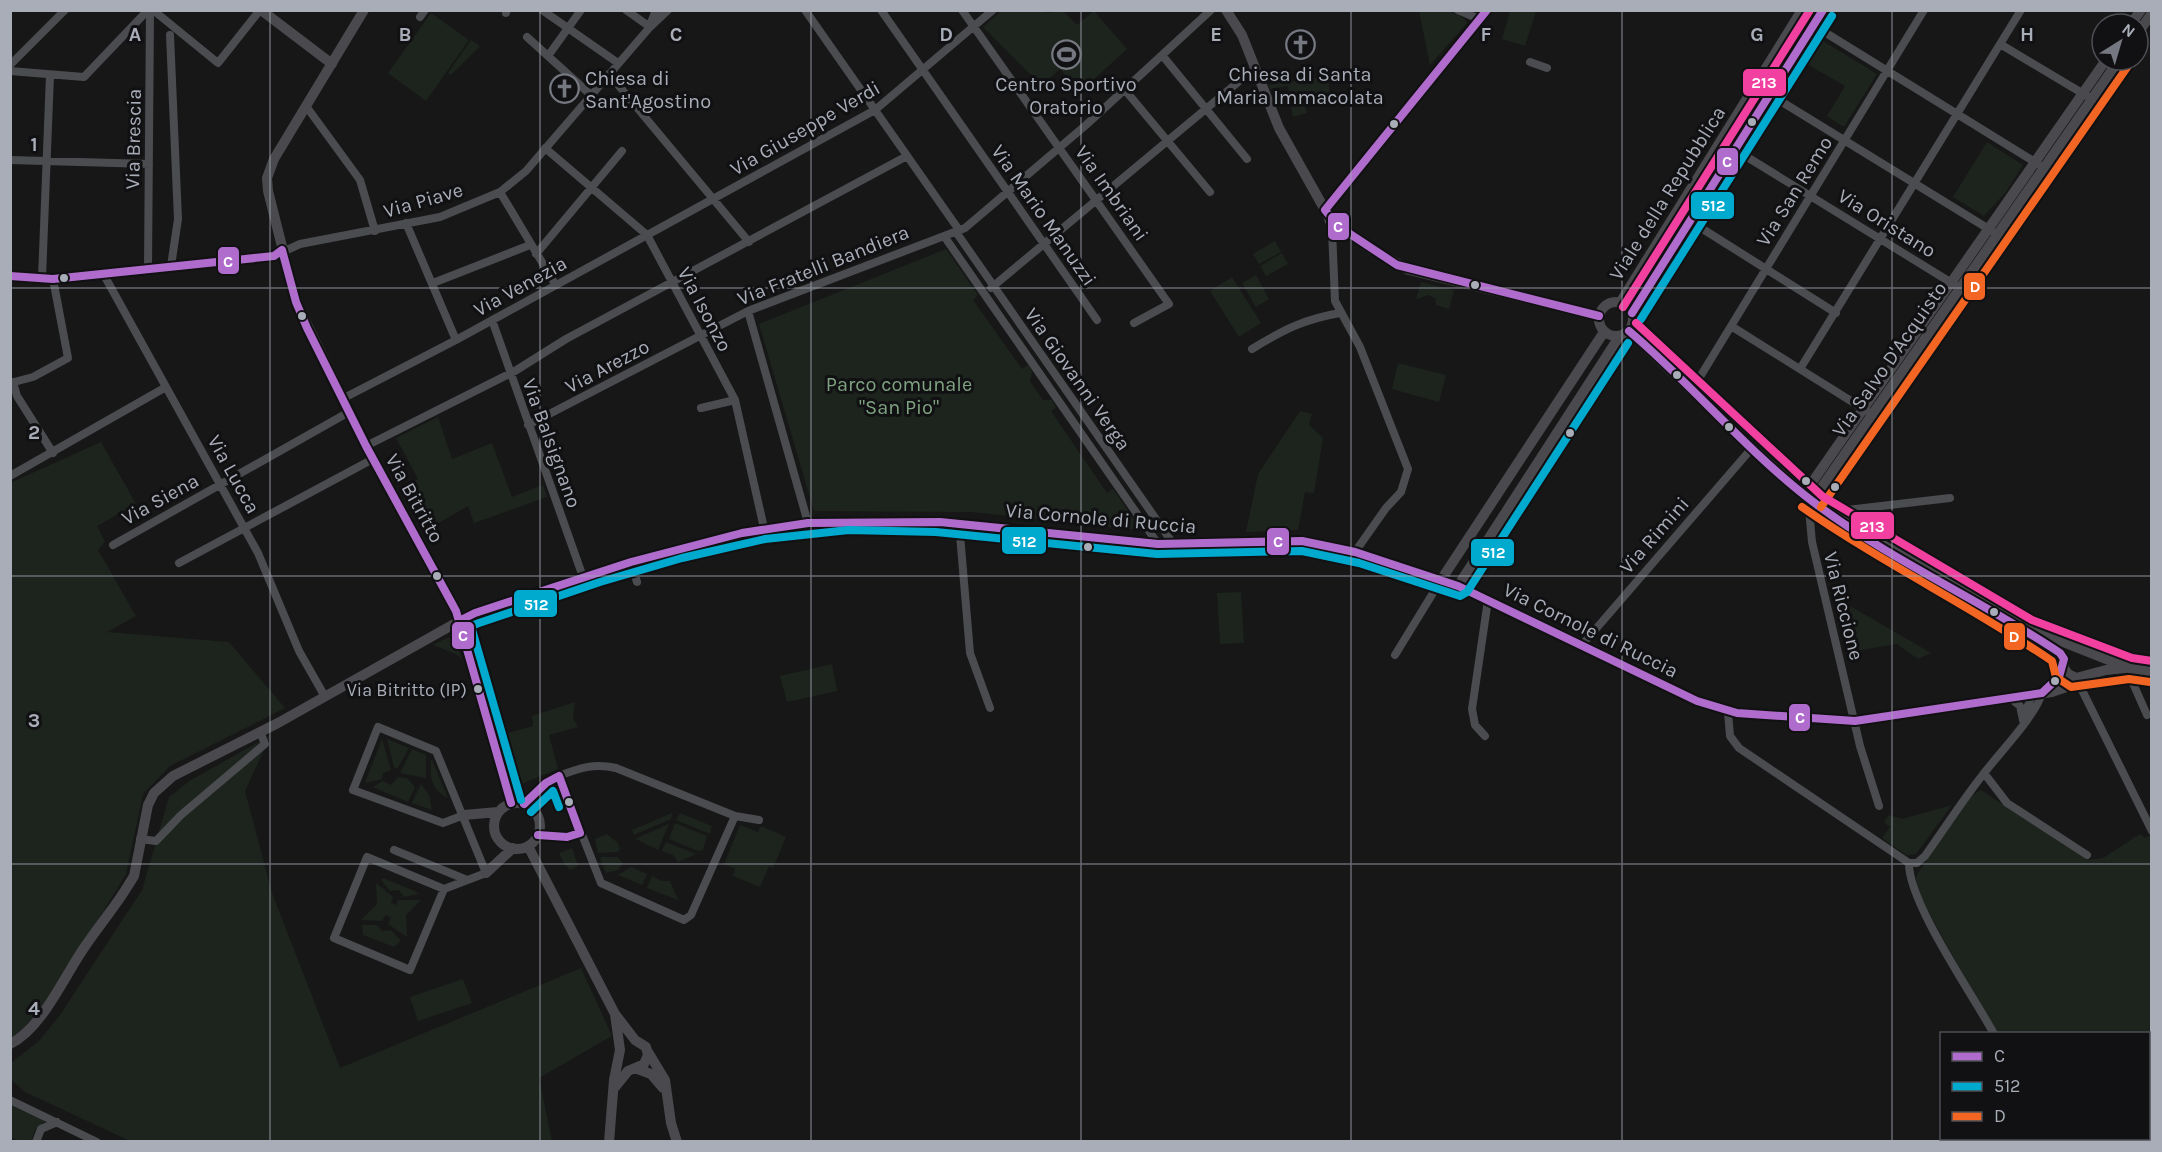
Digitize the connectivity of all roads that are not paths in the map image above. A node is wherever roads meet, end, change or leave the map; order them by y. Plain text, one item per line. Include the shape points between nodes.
1 (65, 10) edge
2 (150, 10) edge
3 (261, 10) edge
4 (364, 10) edge
5 (542, 10) edge
6 (580, 10) edge
7 (626, 10) edge
8 (656, 10) edge
9 (668, 10) edge
10 (881, 10) edge
11 (962, 10) edge
12 (993, 10) edge
13 (1211, 10) edge
14 (1226, 10) edge
15 (1458, 10) edge
16 (1487, 10) edge
17 (1802, 10) edge
18 (1823, 10) edge
19 (1924, 10) edge
20 (2021, 10) edge
21 (808, 12) edge
22 (1479, 19) junction
23 (1812, 25) junction
24 (650, 27) junction
25 (974, 27) junction
26 (568, 28) junction
27 (171, 35) dead end
28 (527, 37) dead end
29 (2000, 44) junction
30 (1162, 55) junction
31 (548, 56) junction
32 (1530, 62) dead end
33 (618, 63) junction
34 (332, 64) junction
35 (10, 65) edge
36 (1255, 68) junction
37 (1547, 68) dead end
38 (924, 70) junction
39 (1887, 70) junction
40 (10, 71) edge
41 (2100, 72) edge
42 (2109, 72) edge
43 (609, 74) junction
44 (50, 75) junction
45 (1125, 90) junction
46 (1769, 94) junction
47 (592, 96) junction
48 (2087, 97) junction
49 (306, 106) junction
50 (1207, 109) junction
51 (875, 110) junction
52 (1956, 114) junction
53 (1168, 141) junction
54 (1845, 141) junction
55 (1060, 147) junction
56 (545, 148) junction
57 (1734, 149) junction
58 (622, 151) dead end
59 (907, 156) junction
60 (1247, 159) dead end
61 (10, 160) edge
62 (47, 161) junction
63 (149, 164) junction
64 (2040, 165) junction
65 (1915, 184) junction
66 (592, 188) junction
67 (500, 192) junction
68 (1009, 192) junction
69 (1210, 192) dead end
70 (1811, 196) junction
71 (713, 200) junction
72 (1097, 200) junction
73 (1325, 210) junction
74 (1690, 221) junction
75 (406, 223) junction
76 (375, 231) junction
77 (958, 231) junction
78 (1993, 232) junction
79 (647, 235) junction
80 (944, 236) junction
81 (1881, 239) junction
82 (749, 242) junction
83 (1044, 244) junction
84 (530, 245) junction
85 (282, 250) junction
86 (536, 254) junction
87 (171, 266) junction
88 (1766, 268) junction
89 (148, 269) junction
90 (104, 275) junction
91 (10, 276) edge
92 (42, 278) junction
93 (53, 279) junction
94 (433, 283) junction
95 (555, 284) junction
96 (672, 284) junction
97 (1956, 285) junction
98 (994, 286) junction
99 (984, 294) junction
100 (1620, 303) junction
101 (748, 312) junction
102 (1340, 313) junction
103 (1632, 313) junction
104 (1836, 313) junction
105 (1599, 316) junction
106 (492, 320) junction
107 (1097, 320) dead end
108 (1134, 323) dead end
109 (1731, 326) junction
110 (1629, 331) junction
111 (1604, 332) junction
112 (700, 335) junction
113 (1619, 336) junction
114 (456, 340) junction
115 (1251, 349) dead end
116 (1800, 369) junction
117 (510, 374) junction
118 (12, 382) edge
119 (166, 387) junction
120 (1692, 390) junction
121 (342, 399) junction
122 (735, 400) junction
123 (700, 408) dead end
124 (1868, 411) junction
125 (348, 412) junction
126 (528, 425) junction
127 (366, 446) junction
128 (1752, 448) junction
129 (53, 453) junction
130 (372, 459) junction
131 (10, 476) edge
132 (220, 484) junction
133 (1808, 498) junction
134 (1950, 498) dead end
135 (1828, 513) junction
136 (808, 523) junction
137 (959, 523) junction
138 (245, 528) junction
139 (764, 528) junction
140 (1158, 544) junction
141 (113, 545) dead end
142 (1173, 545) junction
143 (1355, 552) junction
144 (631, 562) junction
145 (179, 563) dead end
146 (583, 577) junction
147 (1441, 580) junction
148 (637, 582) dead end
149 (1458, 586) junction
150 (1488, 600) junction
151 (459, 621) junction
152 (2027, 629) junction
153 (1582, 645) junction
154 (2083, 651) junction
155 (1395, 655) dead end
156 (2064, 663) junction
157 (2131, 668) junction
158 (2151, 672) edge
159 (2088, 675) junction
160 (2076, 678) junction
161 (2037, 693) junction
162 (324, 695) junction
163 (2009, 698) junction
164 (990, 708) dead end
165 (1728, 712) junction
166 (2147, 715) dead end
167 (1855, 721) junction
168 (2023, 722) junction
169 (260, 732) junction
170 (1485, 736) dead end
171 (1984, 773) junction
172 (559, 776) junction
173 (511, 803) junction
174 (524, 804) junction
175 (1879, 807) dead end
176 (498, 812) junction
177 (464, 815) junction
178 (735, 816) junction
179 (759, 820) dead end
180 (2151, 831) edge
181 (580, 833) junction
182 (538, 835) junction
183 (141, 839) junction
184 (528, 846) junction
185 (513, 848) junction
186 (394, 850) dead end
187 (2087, 855) dead end
188 (1909, 863) junction
189 (486, 873) junction
190 (467, 880) junction
191 (444, 889) junction
192 (615, 1014) junction
193 (1993, 1032) edge
194 (635, 1040) junction
195 (10, 1044) edge
196 (620, 1052) junction
197 (648, 1052) junction
198 (633, 1068) junction
199 (615, 1087) junction
200 (667, 1093) junction
201 (10, 1100) edge
202 (57, 1122) junction
203 (36, 1142) edge
204 (97, 1142) edge
205 (609, 1142) edge
206 (677, 1142) edge

1 - 35 street
2 - 3 street via 218,63
2 - 44 street via 84,77
2 - 63 street, Via Brescia
3 - 34 main road
4 - 34 main road, Via Bitritto
5 - 26 street
6 - 26 street
7 - 24 street
8 - 24 street
9 - 24 street, Via Piave
10 - 38 street, Via Mario Manuzzi
11 - 25 street, Via Imbriani
12 - 25 street, Via Giuseppe Verdi
13 - 30 street, Via Fratelli Bandiera
14 - 36 main road via 1242,35
15 - 22 street
16 - 22 street
17 - 100 main road, Viale della Repubblica
18 - 23 main road, Viale della Repubblica
19 - 39 street, Via San Remo
20 - 29 street
21 - 51 street, Via Giovanni Verga
22 - 73 street
23 - 39 street
23 - 46 main road, Viale della Repubblica
24 - 33 street, Via Piave
25 - 38 street, Via Giuseppe Verdi
25 - 55 street, Via Imbriani
26 - 31 street
26 - 33 street
27 - 87 street via 178,219
28 - 31 street
29 - 48 street
29 - 52 street
30 - 45 street, Via Fratelli Bandiera
30 - 50 street
31 - 47 street
32 - 37 street
33 - 43 street, Via Piave
34 - 49 main road, Via Bitritto
36 - 50 street
36 - 73 main road via 1279,128
38 - 51 street, Via Giuseppe Verdi
38 - 68 street, Via Mario Manuzzi
39 - 52 street
39 - 54 street, Via San Remo
40 - 44 street
41 - 48 main road, Via Salvo D'Acquisto
42 - 48 main road, Via Salvo D'Acquisto
43 - 47 street, Via Piave
43 - 71 street
44 - 62 street
45 - 53 street
45 - 55 street, Via Fratelli Bandiera
46 - 54 street
46 - 57 main road, Viale della Repubblica
47 - 56 street, Via Piave
48 - 64 main road, Via Salvo D'Acquisto
49 - 76 street via 360,180
49 - 85 main road, Via Bitritto via 276,154 267,178
50 - 53 street
50 - 60 street
51 - 59 street, Via Giovanni Verga
51 - 71 street, Via Giuseppe Verdi
52 - 64 street
52 - 65 street
53 - 69 street
53 - 72 street
54 - 65 street
54 - 70 street, Via San Remo
55 - 68 street, Via Fratelli Bandiera
55 - 72 street, Via Imbriani
56 - 66 street, Via Isonzo
56 - 67 street, Via Piave via 526,171
57 - 70 street, Via Oristano
57 - 74 main road, Viale della Repubblica
58 - 66 street
59 - 77 street, Via Giovanni Verga
59 - 82 street
61 - 62 street
62 - 63 street
62 - 92 street
63 - 89 street, Via Brescia
64 - 78 main road, Via Salvo D'Acquisto
65 - 78 street
65 - 81 street
66 - 79 street, Via Isonzo
66 - 86 street
67 - 75 street, Via Piave via 440,217
67 - 84 street
68 - 77 street, Via Fratelli Bandiera
68 - 83 street, Via Mario Manuzzi
70 - 81 street, Via Oristano
70 - 88 street, Via San Remo
71 - 79 street, Via Venezia
71 - 82 street
72 - 83 street
72 - 108 street, Via Imbriani via 1169,304
73 - 102 street via 1332,230 1335,301
73 - 105 main road via 1338,226 1397,265
74 - 88 street
74 - 103 main road, Viale della Repubblica
75 - 76 street, Via Piave
75 - 94 street
76 - 85 street, Via Piave
77 - 80 street, Via Fratelli Bandiera
77 - 98 street, Via Giovanni Verga
78 - 97 main road, Via Salvo D'Acquisto
79 - 95 street, Via Venezia
79 - 96 street, Via Isonzo
80 - 99 street, Via Giovanni Verga
80 - 101 street, Via Fratelli Bandiera
81 - 97 street, Via Oristano
81 - 104 street
82 - 96 street
83 - 98 street
83 - 107 street, Via Mario Manuzzi
84 - 86 street
84 - 94 street
85 - 87 street, Via Piave via 274,256
85 - 121 main road, Via Bitritto via 302,315
86 - 95 street
87 - 89 street, Via Piave
88 - 104 street
88 - 109 street, Via San Remo
89 - 90 street, Via Piave
90 - 93 street, Via Piave
90 - 119 street, Via Lucca
91 - 92 street, Via Piave
92 - 93 street, Via Piave
93 - 118 street via 68,358 33,377
94 - 114 street
95 - 106 street, Via Venezia
96 - 112 street, Via Isonzo
96 - 117 street via 566,339
97 - 124 main road, Via Salvo D'Acquisto
98 - 99 street
98 - 142 street, Via Giovanni Verga
99 - 140 street, Via Giovanni Verga
100 - 103 main road
100 - 105 main road via 1607,304
101 - 112 street, Via Fratelli Bandiera
101 - 136 street
102 - 115 street via 1287,327
102 - 143 street via 1360,347 1408,470 1401,492
103 - 110 main road
104 - 116 street
105 - 111 main road
106 - 114 street, Via Venezia
106 - 117 street, Via Balsignano
109 - 116 street
109 - 120 street, Via San Remo
110 - 113 main road
110 - 120 main road
111 - 113 main road
111 - 147 main road
112 - 122 street, Via Isonzo
112 - 126 street, Via Arezzo
113 - 149 main road
114 - 121 street, Via Venezia
116 - 124 street
117 - 126 street, Via Balsignano
117 - 127 street
118 - 129 street via 16,396
119 - 129 street
119 - 132 street, Via Lucca
120 - 128 main road
121 - 125 main road, Via Bitritto
122 - 123 street
122 - 139 street, Via Isonzo
124 - 133 main road, Via Salvo D'Acquisto
125 - 127 main road, Via Bitritto
125 - 132 street, Via Siena
126 - 146 street, Via Balsignano
127 - 130 main road, Via Bitritto
128 - 133 main road
128 - 153 street, Via Rimini
129 - 131 street
130 - 138 street
130 - 151 main road, Via Bitritto
132 - 138 street, Via Lucca
132 - 141 street, Via Siena
133 - 135 main road
133 - 167 street, Via Riccione via 1812,542
134 - 135 street
135 - 152 main road
136 - 137 main road, Via Cornole di Ruccia
136 - 139 main road, Via Cornole di Ruccia
137 - 140 main road, Via Cornole di Ruccia
137 - 164 street via 970,652
138 - 145 street
138 - 162 street, Via Lucca via 299,651
139 - 144 main road, Via Cornole di Ruccia
140 - 142 main road, Via Cornole di Ruccia
142 - 143 main road, Via Cornole di Ruccia via 1302,541
143 - 147 main road, Via Cornole di Ruccia
144 - 146 main road, Via Cornole di Ruccia
144 - 148 street
146 - 151 main road, Via Cornole di Ruccia
147 - 149 main road, Via Cornole di Ruccia
147 - 155 street
149 - 150 main road, Via Cornole di Ruccia
150 - 153 main road, Via Cornole di Ruccia
150 - 170 street via 1472,709 1475,725
151 - 162 main road, Via Cornole di Ruccia
151 - 173 main road, Via Bitritto
152 - 154 main road
152 - 156 main road
153 - 165 main road, Via Cornole di Ruccia
154 - 156 main road via 2070,652
154 - 157 main road
154 - 159 main road via 2092,666
156 - 160 main road via 2068,674
156 - 161 main road via 2060,677
157 - 158 main road
157 - 159 main road
157 - 166 street via 2132,681
159 - 160 main road
160 - 161 main road, Via Cornole di Ruccia via 2063,689
160 - 180 street
161 - 163 main road, Via Cornole di Ruccia
161 - 168 street via 2038,708
162 - 169 main road, Via Cornole di Ruccia
163 - 167 main road, Via Cornole di Ruccia
163 - 168 street via 2020,706
165 - 167 main road, Via Cornole di Ruccia
165 - 188 street via 1730,736 1739,748
167 - 175 street, Via Riccione
168 - 171 street
169 - 183 main road, Via Cornole di Ruccia via 173,776 154,793
169 - 183 street via 265,744 181,815 156,842
171 - 187 street via 2007,803
171 - 188 street via 1925,856 1917,863
172 - 174 main road
172 - 178 street via 599,764
172 - 181 street
173 - 174 main road
173 - 176 main road
174 - 182 main road via 536,813
176 - 177 main road
176 - 185 main road via 495,834
177 - 177 street via 443,823 352,790 378,727 436,751
177 - 189 street
178 - 179 street
178 - 181 street via 691,915 684,920 601,883
181 - 182 main road via 567,837
182 - 184 main road
183 - 195 main road, Via Cornole di Ruccia via 134,876 121,898 42,1013 19,1040
184 - 185 main road
184 - 192 main road
185 - 189 main road
186 - 190 street
188 - 193 street via 1912,888
189 - 190 street
190 - 191 street
191 - 191 street via 410,970 334,939 367,857
192 - 194 main road
192 - 196 main road
194 - 196 main road via 626,1042
194 - 197 main road via 644,1044
196 - 198 main road via 625,1065
196 - 199 main road
197 - 198 main road via 644,1064
197 - 200 main road via 665,1080
198 - 199 main road
198 - 200 main road via 651,1074
199 - 205 main road
200 - 206 main road
201 - 202 street
202 - 203 street via 41,1129
202 - 204 street

